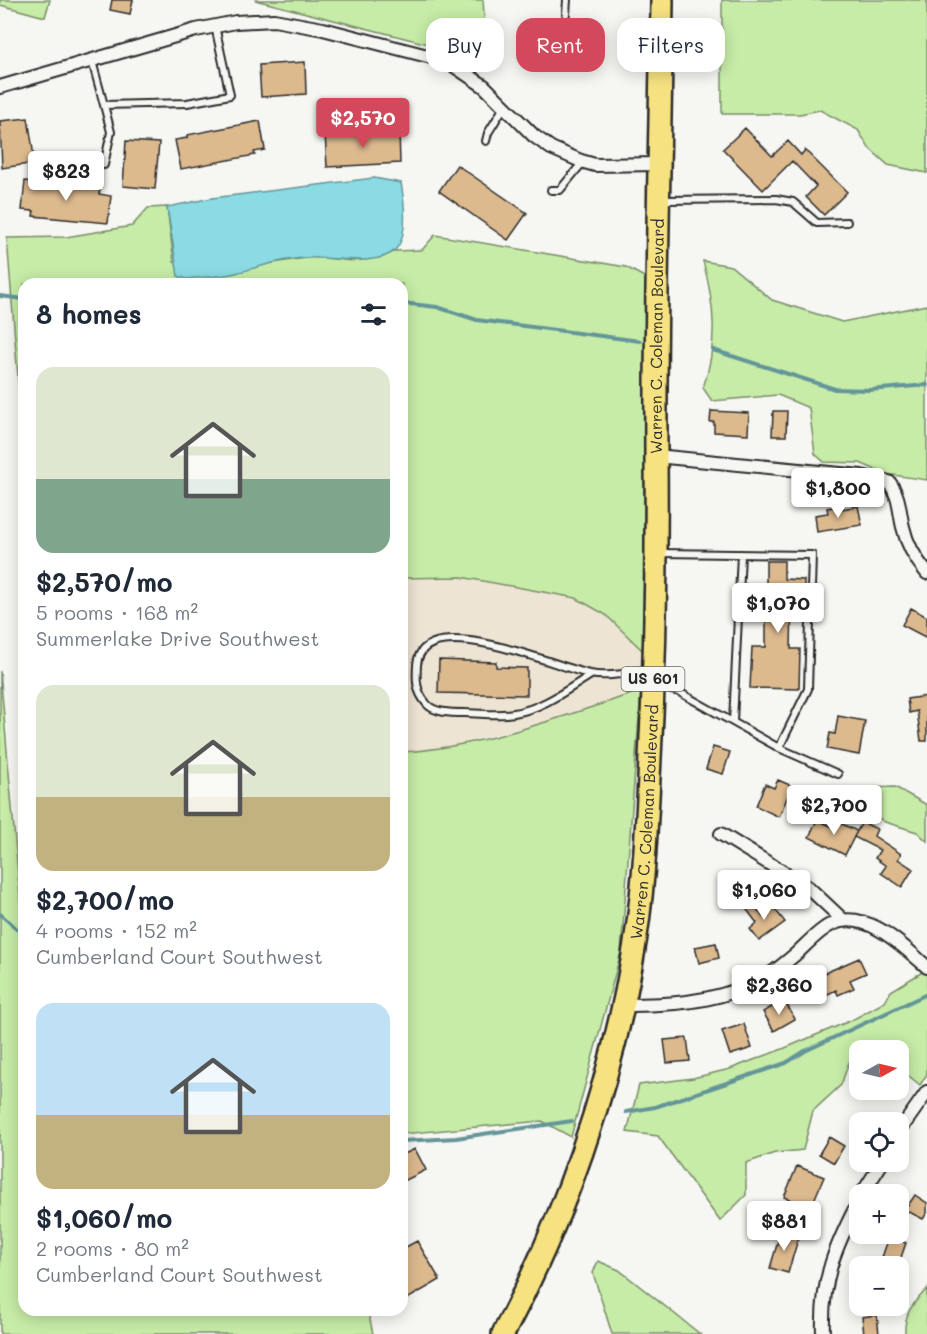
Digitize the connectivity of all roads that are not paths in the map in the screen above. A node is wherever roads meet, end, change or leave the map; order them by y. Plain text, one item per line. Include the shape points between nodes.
1 (567, 0) edge
2 (662, 0) edge
3 (566, 14) dead end
4 (215, 26) junction
5 (92, 61) junction
6 (0, 87) edge
7 (104, 105) junction
8 (504, 107) junction
9 (486, 141) dead end
10 (583, 162) junction
11 (659, 164) junction
12 (104, 165) dead end
13 (551, 190) dead end
14 (659, 200) junction
15 (847, 222) dead end
16 (656, 456) junction
17 (656, 553) junction
18 (741, 554) junction
19 (927, 573) edge
20 (591, 675) junction
21 (653, 678) junction
22 (733, 722) junction
23 (778, 748) junction
24 (838, 774) dead end
25 (722, 834) dead end
26 (843, 920) junction
27 (927, 967) edge
28 (622, 1005) junction
29 (927, 1092) edge
30 (909, 1117) edge
31 (849, 1222) edge
32 (507, 1332) edge
33 (823, 1334) edge

1 - 3 lane
2 - 11 highway, Warren C. Coleman Boulevard / US 601
4 - 5 street
4 - 7 lane via 230,96 187,103
4 - 8 street via 274,20 447,61 484,86
5 - 6 street
5 - 7 lane
7 - 12 lane via 111,132
8 - 9 lane
8 - 10 street via 551,148
10 - 11 street
10 - 13 lane via 560,190
11 - 14 highway, Warren C. Coleman Boulevard / US 601
14 - 15 lane via 776,199 793,202 817,223
14 - 16 highway, Warren C. Coleman Boulevard / US 601
16 - 17 highway, Warren C. Coleman Boulevard / US 601
16 - 19 street via 890,482 899,500 911,550
17 - 18 lane
17 - 21 highway, Warren C. Coleman Boulevard / US 601
18 - 22 lane
18 - 23 lane via 813,556 808,689
20 - 20 lane via 502,646 438,642 422,650 416,677 417,693 429,708 451,713 514,713 544,703
20 - 21 lane
21 - 22 lane
21 - 28 highway, Warren C. Coleman Boulevard / US 601 via 641,888
22 - 23 lane
23 - 24 lane
25 - 26 street via 809,888
26 - 27 street via 870,925 897,941
26 - 28 street via 831,924 781,967 754,984 674,1005
28 - 32 highway, Warren C. Coleman Boulevard / US 601 via 591,1125 565,1198
29 - 30 street
31 - 33 street via 830,1261

